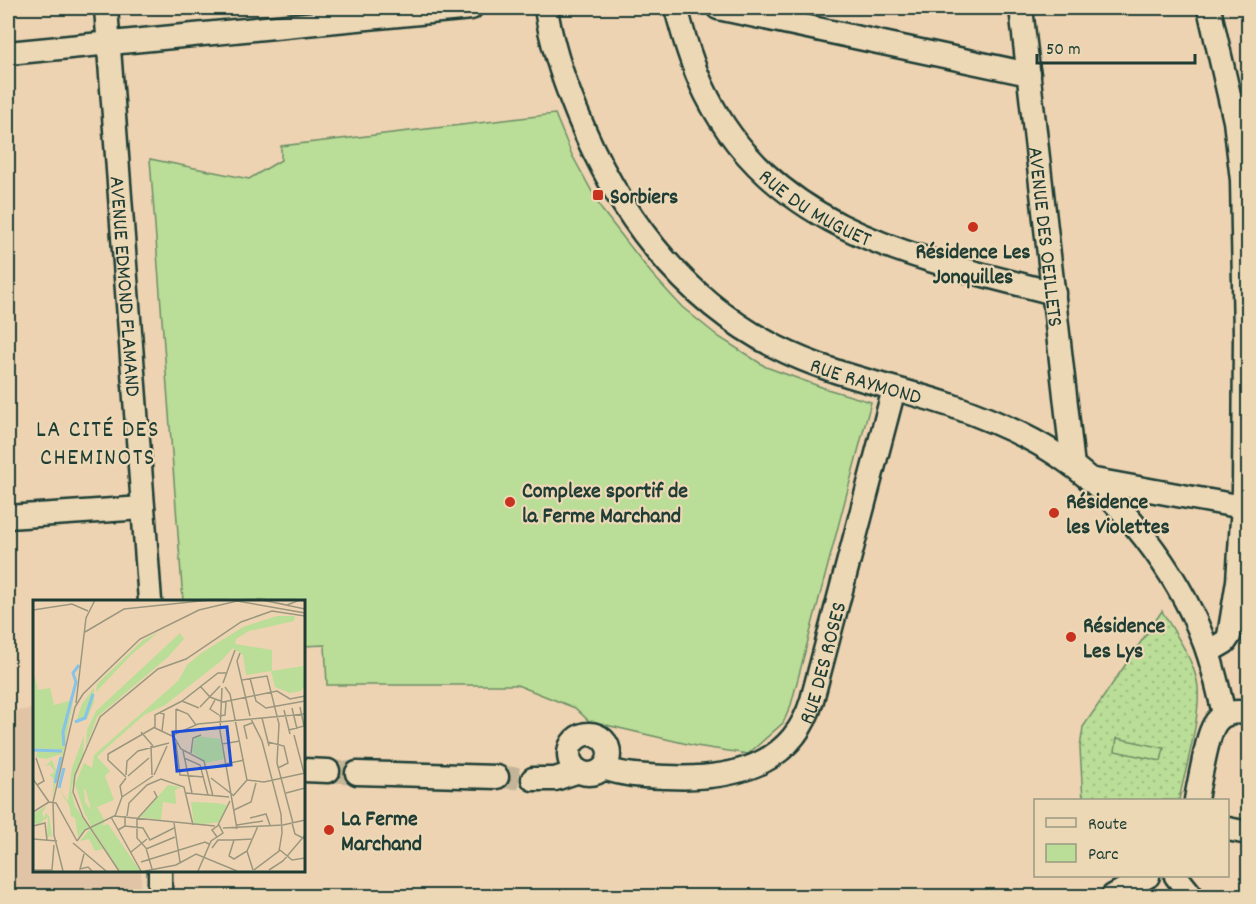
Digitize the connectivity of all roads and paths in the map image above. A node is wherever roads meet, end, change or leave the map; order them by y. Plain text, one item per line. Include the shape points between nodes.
1 (105, 8) edge
2 (471, 8) edge
3 (546, 8) edge
4 (676, 8) edge
5 (718, 8) edge
6 (1021, 8) edge
7 (1209, 8) edge
8 (108, 44) junction
9 (8, 53) edge
10 (1029, 74) junction
11 (1054, 293) junction
12 (894, 389) junction
13 (1081, 473) junction
14 (1243, 507) junction
15 (143, 508) junction
16 (8, 517) edge
17 (150, 600) edge
18 (1208, 652) junction
19 (1248, 713) edge
20 (1224, 714) junction
21 (604, 768) junction
22 (304, 771) edge
23 (328, 771) tunnel mouth
24 (579, 771) junction
25 (357, 773) tunnel mouth
26 (497, 777) tunnel mouth
27 (533, 779) tunnel mouth
28 (1196, 799) edge
29 (1229, 829) edge
30 (1248, 833) edge
31 (160, 871) edge
32 (1146, 877) edge
33 (1177, 877) edge
34 (160, 897) edge
35 (1113, 897) edge
36 (1192, 897) edge

1 - 8 street, AVENUE EDMOND FLAMAND
2 - 8 street
3 - 12 street, RUE RAYMOND via 562,75 597,160 623,205 664,259 713,307 759,338 820,367
4 - 11 street, RUE DU MUGUET via 693,65 717,115 750,161 784,191 832,222 873,240 952,267
5 - 10 street
6 - 10 street, AVENUE DES OEILLETS
7 - 14 street via 1241,163
8 - 9 street
8 - 15 street, AVENUE EDMOND FLAMAND
10 - 11 street, AVENUE DES OEILLETS
11 - 13 street, AVENUE DES OEILLETS
12 - 13 street, RUE RAYMOND via 990,421 1041,445
12 - 21 street, RUE DES ROSES via 812,700 801,728 766,759 725,776 630,776
13 - 14 street
13 - 18 street, RUE RAYMOND via 1154,550 1188,607
14 - 18 street via 1230,629 1225,642
15 - 16 street
15 - 17 street, AVENUE EDMOND FLAMAND
18 - 20 street, RUE RAYMOND
19 - 20 street
20 - 28 street via 1209,735
21 - 24 street, RUE DES ROSES via 592,774
21 - 24 street via 609,759 607,745 597,736 586,735 575,741 570,750 572,764
22 - 23 street
24 - 27 street, RUE DES ROSES via 555,779
25 - 26 street
29 - 30 street
31 - 34 street
32 - 35 street
33 - 36 street

